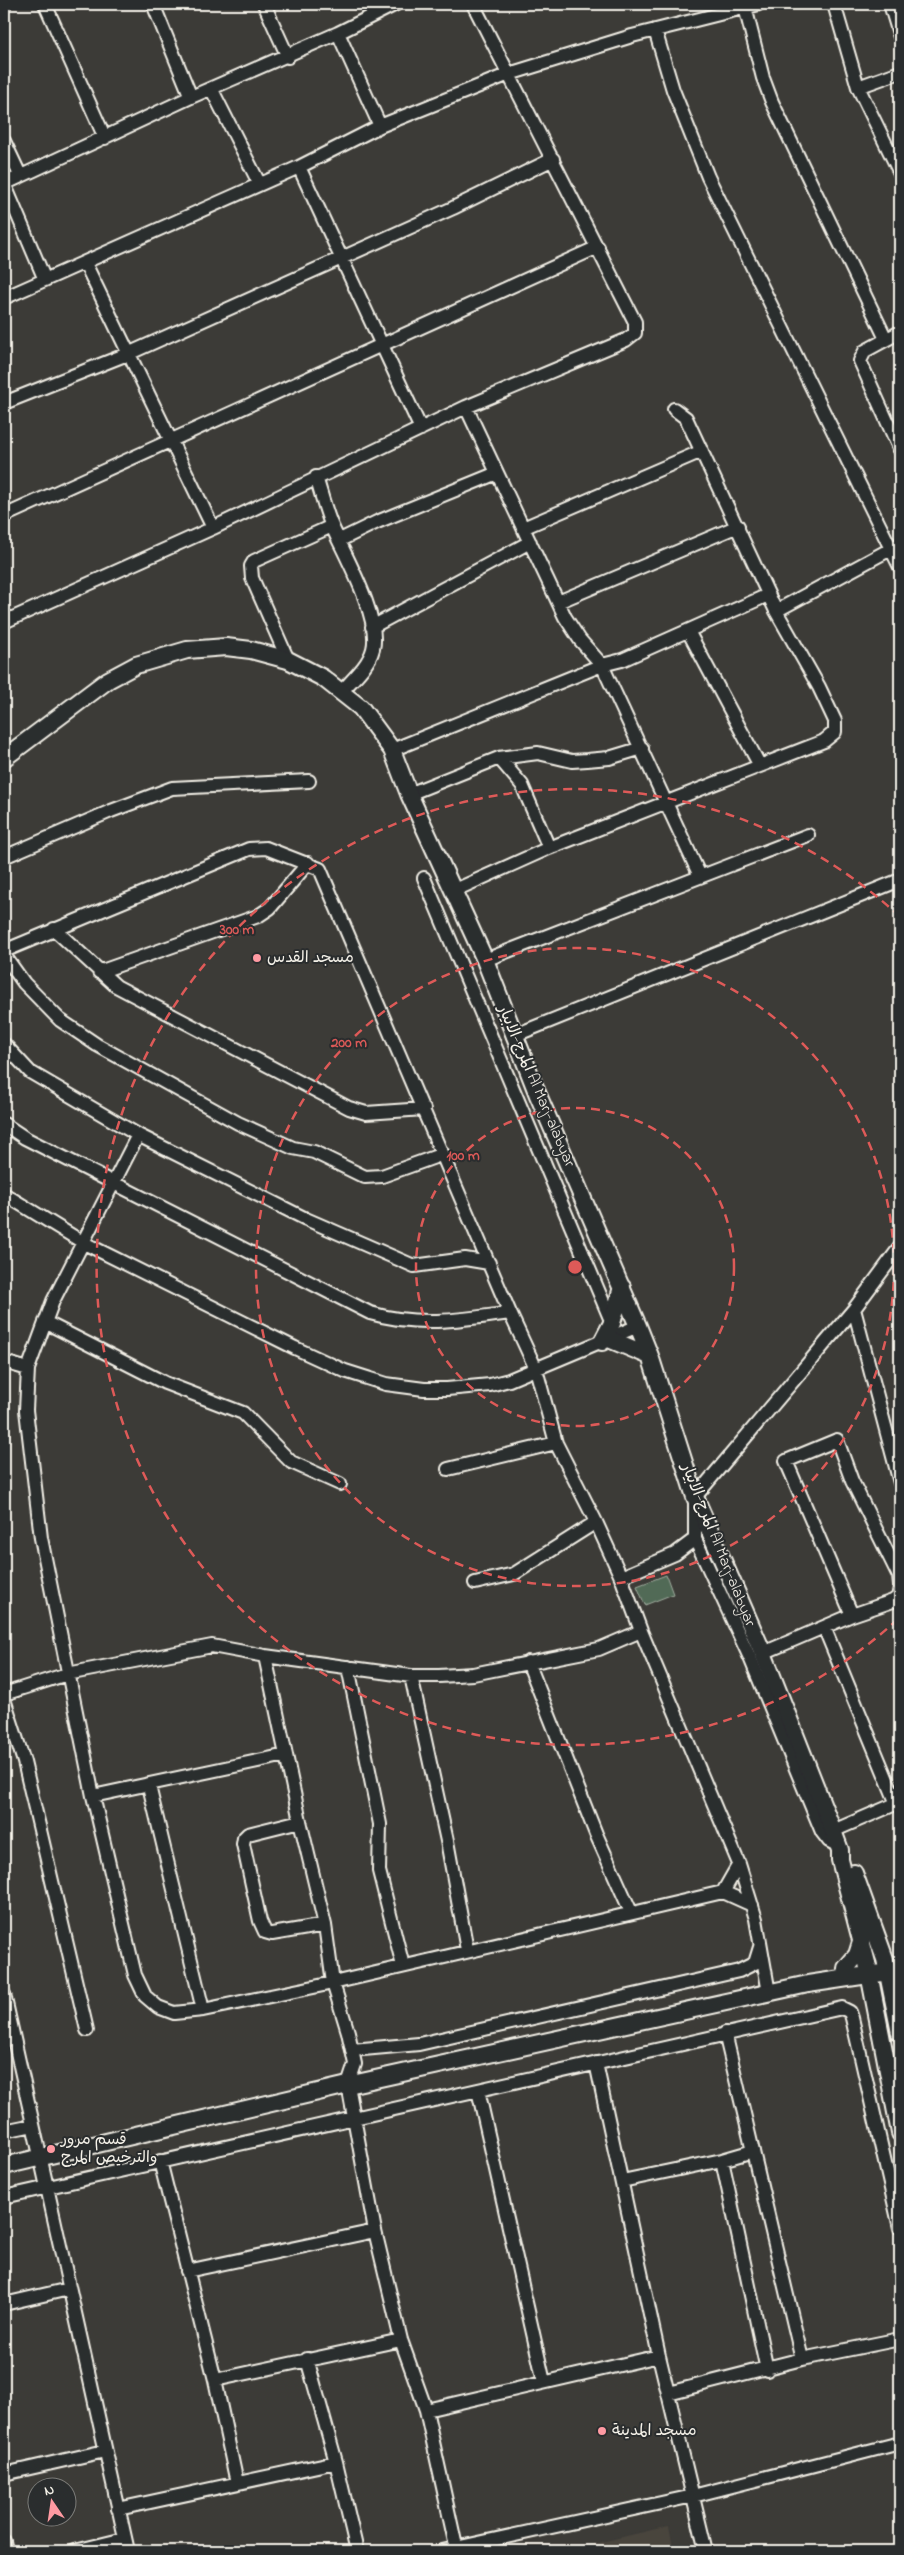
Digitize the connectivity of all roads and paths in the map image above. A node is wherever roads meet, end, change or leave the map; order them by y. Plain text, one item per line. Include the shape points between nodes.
1 (45, 4) edge
2 (153, 4) edge
3 (264, 4) edge
4 (396, 4) edge
5 (474, 4) edge
6 (759, 4) edge
7 (834, 4) edge
8 (890, 4) edge
9 (730, 7) edge
10 (745, 7) junction
11 (376, 8) edge
12 (655, 30) junction
13 (338, 33) junction
14 (900, 37) edge
15 (288, 56) junction
16 (900, 72) edge
17 (509, 74) junction
18 (858, 87) junction
19 (212, 90) junction
20 (191, 97) junction
21 (380, 126) junction
22 (105, 138) junction
23 (4, 141) edge
24 (553, 159) junction
25 (299, 167) junction
26 (900, 173) edge
27 (20, 175) junction
28 (259, 183) junction
29 (4, 184) edge
30 (598, 247) junction
31 (341, 259) junction
32 (85, 263) junction
33 (45, 280) junction
34 (4, 298) edge
35 (900, 332) edge
36 (886, 339) junction
37 (382, 346) junction
38 (130, 353) junction
39 (4, 403) edge
40 (466, 407) junction
41 (674, 409) dead end
42 (421, 429) junction
43 (172, 440) junction
44 (900, 450) edge
45 (702, 451) junction
46 (497, 473) junction
47 (316, 477) junction
48 (4, 516) edge
49 (332, 526) junction
50 (738, 526) junction
51 (213, 528) junction
52 (523, 528) junction
53 (340, 540) junction
54 (530, 542) junction
55 (896, 546) edge
56 (900, 567) edge
57 (768, 595) junction
58 (558, 602) junction
59 (776, 611) junction
60 (4, 622) edge
61 (372, 627) junction
62 (688, 631) junction
63 (288, 660) junction
64 (602, 665) junction
65 (342, 692) junction
66 (642, 748) junction
67 (392, 750) junction
68 (4, 758) edge
69 (499, 758) junction
70 (760, 766) junction
71 (308, 781) dead end
72 (409, 794) junction
73 (667, 803) junction
74 (808, 835) dead end
75 (549, 848) junction
76 (4, 857) edge
77 (308, 863) junction
78 (700, 876) junction
79 (424, 878) dead end
80 (900, 880) edge
81 (453, 891) junction
82 (54, 929) junction
83 (4, 951) edge
84 (4, 955) edge
85 (485, 960) junction
86 (98, 972) junction
87 (513, 1036) junction
88 (4, 1044) edge
89 (538, 1094) junction
90 (518, 1104) junction
91 (424, 1109) junction
92 (4, 1124) edge
93 (138, 1135) junction
94 (443, 1154) junction
95 (114, 1182) junction
96 (4, 1194) edge
97 (84, 1243) junction
98 (900, 1247) edge
99 (489, 1263) junction
100 (622, 1286) junction
101 (854, 1309) junction
102 (510, 1313) junction
103 (45, 1322) junction
104 (638, 1326) junction
105 (608, 1335) junction
106 (650, 1356) junction
107 (4, 1362) edge
108 (28, 1369) junction
109 (536, 1369) junction
110 (556, 1443) junction
111 (448, 1469) dead end
112 (900, 1483) edge
113 (340, 1484) dead end
114 (695, 1497) junction
115 (596, 1522) junction
116 (695, 1539) junction
117 (621, 1578) junction
118 (475, 1583) dead end
119 (900, 1587) edge
120 (852, 1615) junction
121 (824, 1627) junction
122 (641, 1631) junction
123 (762, 1653) junction
124 (265, 1656) junction
125 (528, 1662) junction
126 (348, 1667) junction
127 (67, 1674) junction
128 (411, 1676) junction
129 (4, 1694) edge
130 (4, 1699) edge
131 (286, 1755) junction
132 (149, 1786) junction
133 (93, 1796) junction
134 (898, 1803) edge
135 (300, 1821) junction
136 (837, 1842) junction
137 (739, 1864) junction
138 (723, 1892) junction
139 (752, 1905) junction
140 (631, 1912) junction
141 (325, 1925) junction
142 (862, 1939) junction
143 (760, 1944) junction
144 (467, 1950) junction
145 (886, 1965) junction
146 (403, 1966) junction
147 (869, 1969) junction
148 (844, 1974) junction
149 (333, 1983) junction
150 (770, 1993) junction
151 (4, 1995) edge
152 (875, 1999) junction
153 (203, 2010) junction
154 (86, 2030) dead end
155 (725, 2033) junction
156 (900, 2033) edge
157 (352, 2050) junction
158 (596, 2063) junction
159 (348, 2085) junction
160 (478, 2090) junction
161 (352, 2116) junction
162 (33, 2125) junction
163 (4, 2131) edge
164 (900, 2132) edge
165 (753, 2151) junction
166 (41, 2158) junction
167 (722, 2160) junction
168 (160, 2161) junction
169 (4, 2166) edge
170 (622, 2181) junction
171 (47, 2187) junction
172 (4, 2197) edge
173 (900, 2228) edge
174 (374, 2231) junction
175 (187, 2271) junction
176 (69, 2289) junction
177 (4, 2304) edge
178 (900, 2339) edge
179 (401, 2340) junction
180 (659, 2356) junction
181 (307, 2359) junction
182 (802, 2359) junction
183 (767, 2370) junction
184 (215, 2380) junction
185 (544, 2382) junction
186 (668, 2393) junction
187 (426, 2410) junction
188 (900, 2443) edge
189 (105, 2451) junction
190 (336, 2462) junction
191 (4, 2474) edge
192 (237, 2483) junction
193 (693, 2496) junction
194 (118, 2509) junction
195 (4, 2541) edge
196 (126, 2545) edge
197 (456, 2550) edge
198 (6, 2551) edge
199 (75, 2551) edge
200 (356, 2551) edge
201 (442, 2551) edge
202 (706, 2551) edge

1 - 22 street
2 - 20 street
3 - 15 street
4 - 11 street
5 - 17 street
6 - 10 street
7 - 18 street
8 - 14 street
9 - 10 street
9 - 12 street
10 - 36 street via 772,102
11 - 13 street
12 - 17 street
12 - 55 street via 673,90 708,177
13 - 15 street
13 - 21 street
15 - 19 street
16 - 18 street
17 - 21 street
17 - 24 street
18 - 26 street
19 - 20 street
19 - 28 street
20 - 22 street
21 - 25 street
22 - 27 street
23 - 27 street
24 - 30 street
24 - 31 street
25 - 28 street
25 - 31 street
27 - 29 street
28 - 32 street
29 - 33 street
30 - 37 street
30 - 40 street via 635,322 635,332 626,340
31 - 37 street
31 - 38 street
32 - 33 street
32 - 38 street
33 - 34 street
35 - 36 street
36 - 44 street via 865,351 860,361
37 - 42 street
37 - 43 street
38 - 39 street
38 - 43 street
40 - 42 street
40 - 46 street
41 - 45 street via 686,418
42 - 47 street
43 - 48 street
43 - 51 street
45 - 50 street
45 - 52 street
46 - 52 street
46 - 53 street
47 - 49 street
47 - 51 street
49 - 53 street
49 - 63 street via 254,561 251,566 252,578
50 - 57 street
50 - 58 street
51 - 60 street
52 - 54 street
53 - 61 street
54 - 58 street
54 - 61 street
55 - 56 street
55 - 59 street
57 - 59 street
57 - 62 street
58 - 64 street via 572,629
59 - 70 street via 819,687 836,728 824,741
61 - 65 street via 373,650
62 - 64 street via 622,660
62 - 70 street
63 - 65 main road, المرج-الابيار Al Marj-alabyar via 312,671
63 - 68 main road, المرج-الابيار Al Marj-alabyar via 226,647 187,650 154,658 108,680
64 - 66 street
64 - 67 street
65 - 67 main road, المرج-الابيار Al Marj-alabyar via 361,708
66 - 69 street via 609,758 587,760 538,753
66 - 73 street
67 - 72 main road, المرج-الابيار Al Marj-alabyar
69 - 72 street
69 - 75 street via 522,785
70 - 73 street
71 - 76 street via 180,787 162,791
72 - 81 main road, المرج-الابيار Al Marj-alabyar
73 - 75 street
73 - 78 street
74 - 78 street
75 - 81 street
77 - 82 street via 266,848 249,849
77 - 86 street via 270,908 258,916
77 - 91 street via 320,869 326,877
78 - 85 street
79 - 90 street
80 - 87 street
81 - 85 main road, المرج-الابيار Al Marj-alabyar
82 - 83 street
82 - 86 street
84 - 94 street via 24,983 60,1020 98,1045 238,1123 293,1148 314,1152 365,1177 382,1176
85 - 87 main road, المرج-الابيار Al Marj-alabyar
86 - 91 street via 116,986 349,1108 366,1113
87 - 89 main road, المرج-الابيار Al Marj-alabyar
88 - 93 street via 30,1072
89 - 90 street
89 - 100 main road, المرج-الابيار Al Marj-alabyar
90 - 105 street
91 - 94 street
92 - 95 street via 25,1138
93 - 95 street
93 - 99 street via 306,1220 414,1266 465,1259
94 - 99 street
95 - 97 street
95 - 102 street via 370,1313 386,1318 438,1323
96 - 97 street
97 - 103 street via 58,1289
97 - 109 street via 295,1348 345,1371 386,1384 447,1390 490,1385
98 - 101 street
99 - 102 street
100 - 104 main road, المرج-الابيار Al Marj-alabyar
100 - 105 main road
101 - 112 street
101 - 114 street
102 - 109 street
103 - 108 street
103 - 113 street via 164,1383 243,1413 291,1462
104 - 105 street
104 - 106 main road, المرج-الابيار Al Marj-alabyar
105 - 106 main road
105 - 109 street
106 - 114 main road, المرج-الابيار Al Marj-alabyar
107 - 108 street
108 - 127 street via 26,1427 40,1538
109 - 110 street
110 - 111 street
110 - 115 street
114 - 116 street
114 - 123 main road, المرج-الابيار Al Marj-alabyar
115 - 117 street
115 - 118 street via 514,1574
116 - 117 street via 675,1554
116 - 136 street via 751,1660 822,1832 829,1840
117 - 122 street
119 - 120 street via 893,1601
119 - 120 street via 899,1576 852,1481 838,1440 786,1462
120 - 121 street
121 - 123 street
121 - 134 street
122 - 125 street via 599,1649
122 - 137 street
123 - 136 main road, المرج-الابيار Al Marj-alabyar
124 - 126 street
124 - 127 street via 212,1646
124 - 131 street
125 - 128 street via 473,1674
125 - 140 street via 596,1834
126 - 128 street
126 - 146 street via 380,1824 379,1871
127 - 129 street
127 - 133 street
128 - 144 street
130 - 154 street via 24,1762
131 - 132 street
131 - 135 street
132 - 133 street
132 - 153 street
133 - 153 street via 138,1982 158,2007 174,2013
134 - 136 street
135 - 141 street
135 - 141 street via 248,1834 244,1838 260,1921 266,1932 272,1934
136 - 142 main road, المرج-الابيار Al Marj-alabyar
136 - 145 main road, المرج-الابيار Al Marj-alabyar via 855,1876
137 - 138 street
137 - 139 street
138 - 139 street
138 - 140 street
139 - 143 street
140 - 144 street
141 - 149 street
142 - 147 main road, المرج-الابيار Al Marj-alabyar
142 - 148 main road via 857,1955
143 - 150 street
143 - 157 street via 754,1962 739,1971 419,2044
144 - 146 street
145 - 147 main road
145 - 156 main road, المرج-الابيار Al Marj-alabyar
146 - 149 street
147 - 148 main road
147 - 152 main road, المرج-الابيار Al Marj-alabyar
148 - 150 main road
148 - 152 main road
149 - 153 street
149 - 157 street
150 - 159 main road
151 - 162 street
152 - 164 main road, المرج-الابيار Al Marj-alabyar
155 - 158 street
155 - 165 street
155 - 173 street via 836,2009 850,2012
157 - 159 street via 355,2064
158 - 160 street
158 - 170 street
159 - 161 street
159 - 166 main road
160 - 161 street
160 - 185 street
161 - 168 street
161 - 174 street
162 - 163 street
162 - 166 street
165 - 167 street
165 - 182 street
166 - 169 main road
166 - 171 street
167 - 170 street
167 - 183 street
168 - 171 street
168 - 175 street
170 - 180 street
171 - 172 street
171 - 176 street
174 - 175 street
174 - 179 street
175 - 184 street
176 - 177 street
176 - 189 street
178 - 182 street
179 - 181 street
179 - 187 street
180 - 185 street
180 - 186 street
181 - 184 street
181 - 190 street
182 - 183 street
183 - 186 street
184 - 192 street
185 - 187 street
186 - 193 street
187 - 197 street
188 - 193 street
189 - 191 street
189 - 194 street
190 - 192 street
190 - 200 street
192 - 194 street
193 - 197 street
193 - 202 street
194 - 196 street
195 - 198 street
196 - 199 street
197 - 201 street

